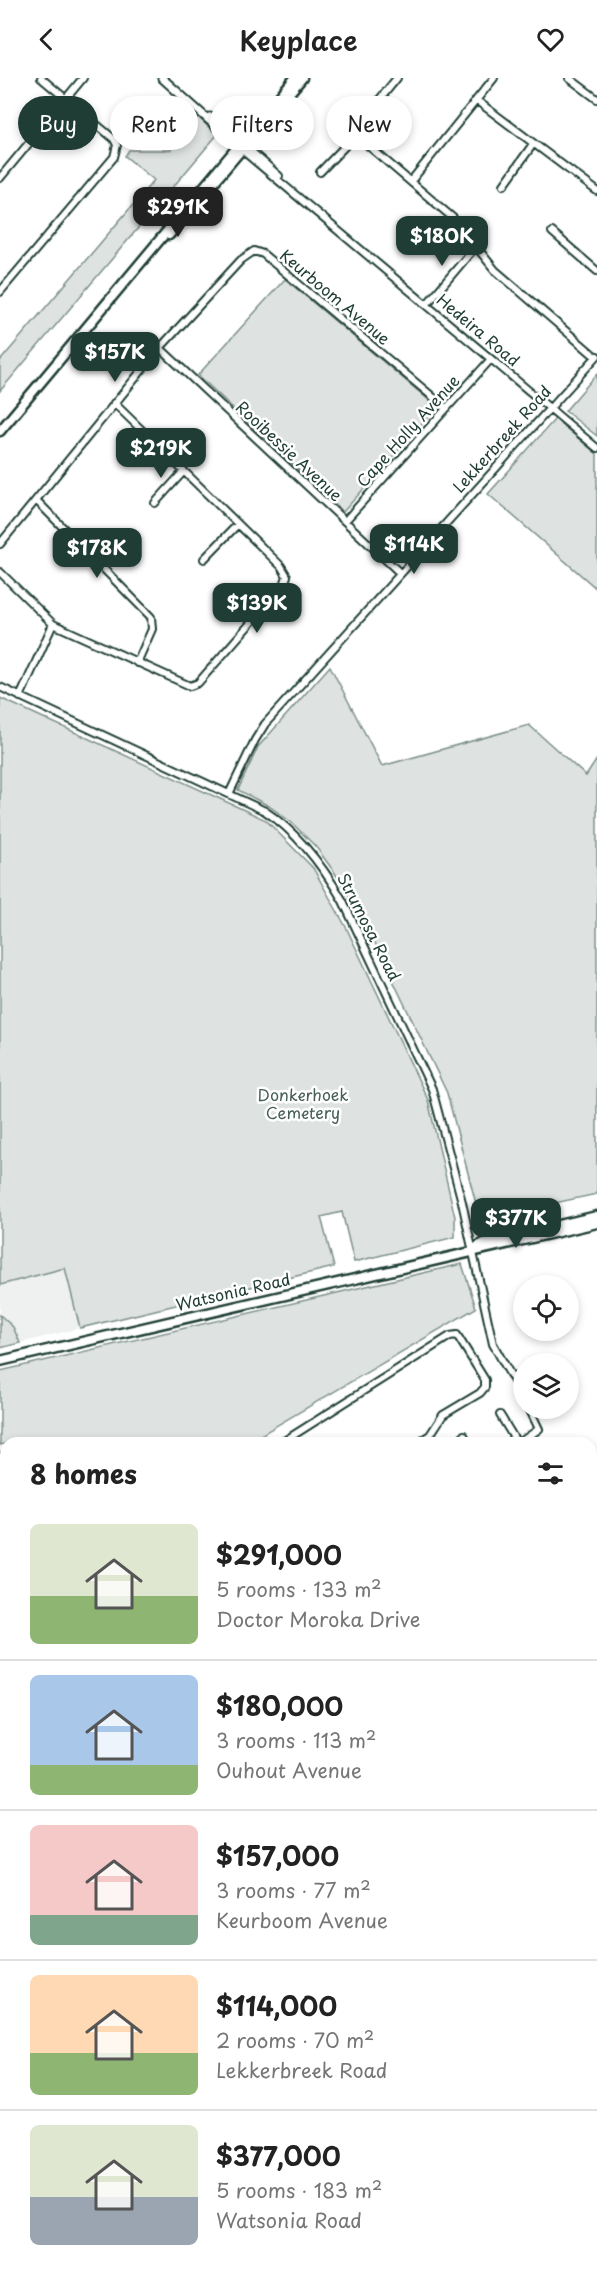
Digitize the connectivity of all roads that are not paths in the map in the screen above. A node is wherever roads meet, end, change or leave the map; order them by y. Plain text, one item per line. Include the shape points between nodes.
1 (41, 78) edge
2 (84, 78) edge
3 (295, 78) edge
4 (302, 78) edge
5 (397, 78) edge
6 (494, 78) edge
7 (568, 78) edge
8 (164, 79) edge
9 (62, 96) edge
10 (68, 96) edge
11 (281, 96) edge
12 (286, 96) edge
13 (382, 96) edge
14 (597, 99) edge
15 (476, 100) junction
16 (210, 119) edge
17 (98, 125) edge
18 (533, 144) junction
19 (23, 150) edge
20 (238, 150) edge
21 (246, 150) edge
22 (341, 150) edge
23 (374, 150) edge
24 (320, 172) dead end
25 (0, 178) edge
26 (411, 181) junction
27 (504, 185) dead end
28 (597, 191) edge
29 (552, 232) dead end
30 (476, 246) junction
31 (597, 271) edge
32 (0, 292) edge
33 (427, 304) junction
34 (160, 348) junction
35 (596, 356) edge
36 (491, 359) junction
37 (114, 403) junction
38 (549, 407) junction
39 (446, 408) junction
40 (0, 430) edge
41 (597, 448) edge
42 (184, 471) junction
43 (36, 500) junction
44 (155, 503) dead end
45 (345, 522) junction
46 (238, 524) junction
47 (0, 544) edge
48 (204, 560) dead end
49 (0, 572) edge
50 (400, 573) junction
51 (53, 624) junction
52 (137, 663) junction
53 (0, 687) edge
54 (20, 697) junction
55 (229, 794) junction
56 (597, 1216) edge
57 (597, 1223) edge
58 (472, 1250) junction
59 (0, 1361) edge
60 (513, 1379) edge
61 (500, 1415) dead end
62 (534, 1419) edge
63 (290, 1437) edge
64 (427, 1437) edge
65 (514, 1437) edge
66 (528, 1437) edge

1 - 9 street
2 - 10 street
3 - 11 main road
4 - 12 main road
5 - 13 street
6 - 15 street
7 - 14 street
8 - 16 street, Hedeira Road
15 - 18 street
15 - 26 street
17 - 32 street via 114,138 116,153
18 - 27 street
18 - 28 street
19 - 25 street
20 - 40 main road
21 - 33 street, Hedeira Road
22 - 24 street
23 - 26 street
26 - 30 street via 453,218
29 - 31 street
30 - 33 street
30 - 35 street via 495,270
33 - 36 street, Hedeira Road
34 - 37 street, Keurboom Avenue
34 - 39 street, Keurboom Avenue via 241,260 260,252
34 - 45 street, Rooibessie Avenue
35 - 38 street, Lekkerbreek Road
36 - 38 street, Hedeira Road
36 - 39 street, Cape Holly Avenue
37 - 42 street
37 - 43 street, Keurboom Avenue
38 - 41 street, Hedeira Road
38 - 50 street, Lekkerbreek Road
39 - 45 street, Cape Holly Avenue
42 - 44 street
42 - 46 street
43 - 47 street, Keurboom Avenue
43 - 52 street via 151,618 152,629
45 - 50 street, Rooibessie Avenue
46 - 48 street
46 - 52 street via 285,571 284,585 195,685 185,685
49 - 51 street
50 - 55 street, Lekkerbreek Road via 260,731
51 - 52 street
51 - 54 street
53 - 54 street, Strumosa Road
54 - 55 street, Strumosa Road
55 - 58 street, Strumosa Road via 278,821 325,871 343,901 432,1089
56 - 58 main road, Watsonia Road via 484,1243
57 - 58 main road, Watsonia Road via 488,1250
58 - 59 main road, Watsonia Road
58 - 60 street, Strumosa Road via 493,1344
61 - 65 street
62 - 66 street via 539,1430
63 - 64 street via 450,1335 457,1335 485,1380 485,1387 443,1415

